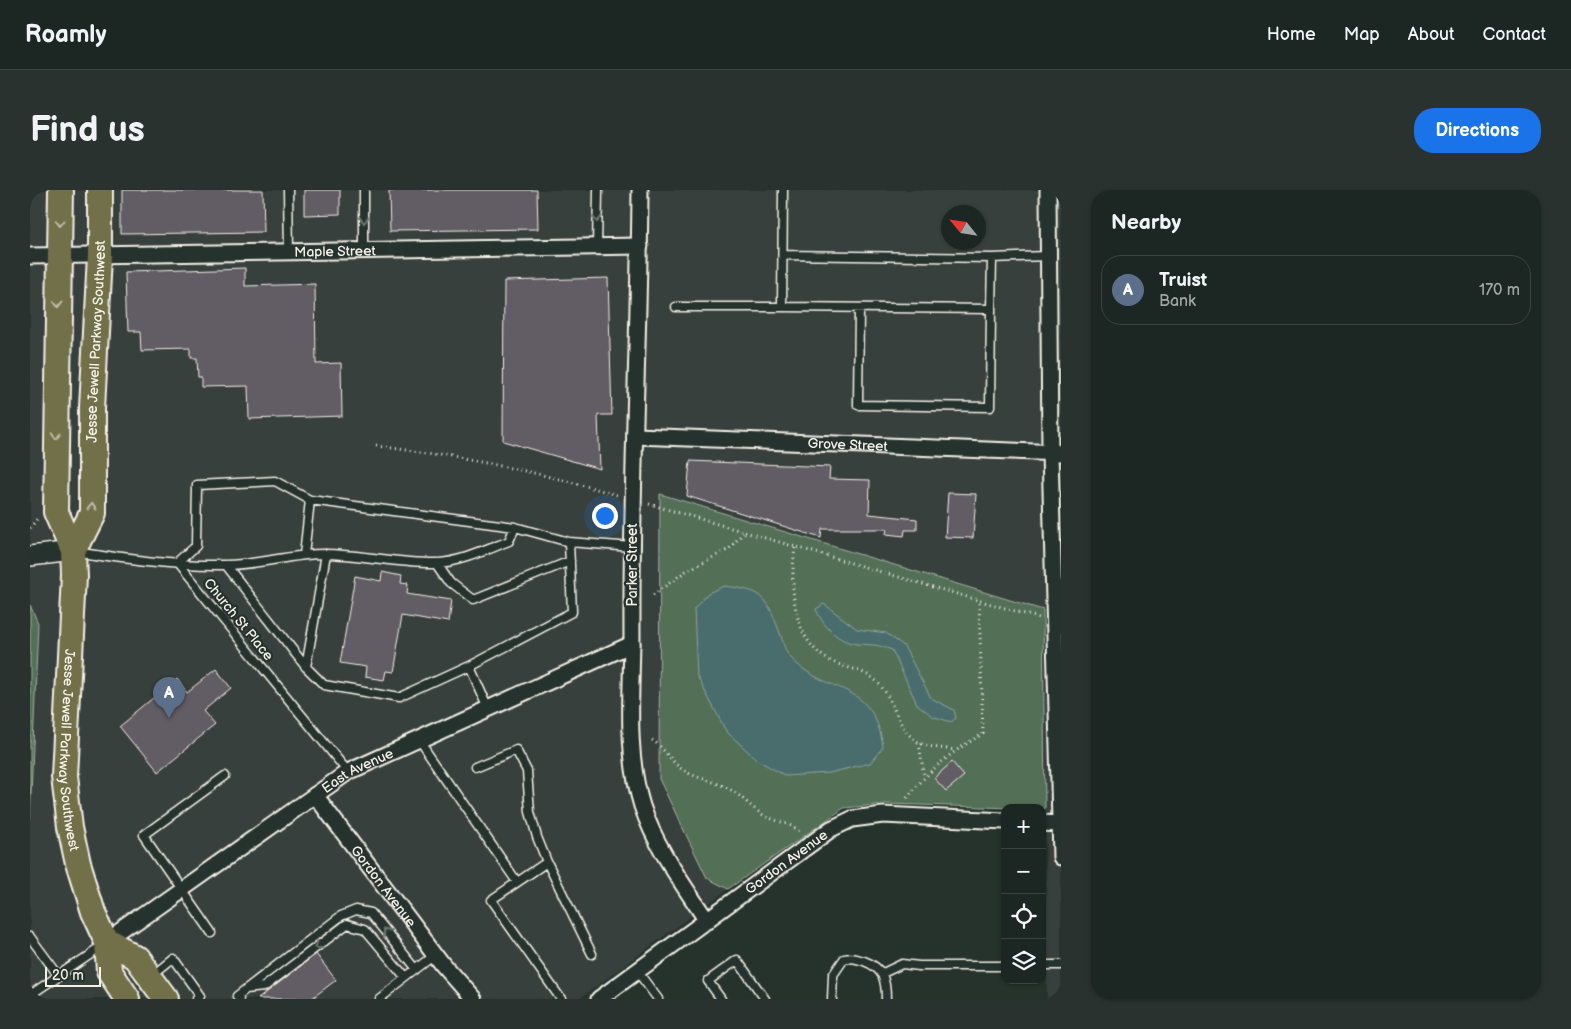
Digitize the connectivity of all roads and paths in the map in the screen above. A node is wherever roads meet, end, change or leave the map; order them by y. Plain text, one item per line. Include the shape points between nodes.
1 (61, 190) edge
2 (100, 190) edge
3 (288, 190) edge
4 (364, 190) edge
5 (598, 190) edge
6 (640, 190) edge
7 (783, 190) edge
8 (1048, 190) edge
9 (1055, 240) edge
10 (640, 246) junction
11 (597, 248) junction
12 (364, 251) junction
13 (289, 252) junction
14 (783, 255) junction
15 (30, 256) edge
16 (59, 256) junction
17 (100, 256) junction
18 (1048, 256) junction
19 (992, 258) junction
20 (676, 307) dead end
21 (782, 307) junction
22 (859, 308) junction
23 (991, 309) junction
24 (636, 436) junction
25 (376, 446) dead end
26 (1056, 453) edge
27 (620, 496) dead end
28 (310, 500) junction
29 (648, 504) dead end
30 (515, 527) junction
31 (744, 532) junction
32 (569, 542) junction
33 (632, 547) junction
34 (795, 548) junction
35 (73, 551) junction
36 (326, 554) junction
37 (304, 555) junction
38 (30, 556) edge
39 (570, 561) junction
40 (177, 563) junction
41 (437, 563) junction
42 (226, 565) junction
43 (652, 596) dead end
44 (979, 601) junction
45 (1046, 620) dead end
46 (632, 644) junction
47 (468, 666) junction
48 (306, 667) junction
49 (488, 709) junction
50 (419, 740) junction
51 (652, 740) dead end
52 (919, 743) junction
53 (955, 750) junction
54 (475, 767) dead end
55 (348, 772) junction
56 (225, 776) dead end
57 (924, 776) junction
58 (315, 795) junction
59 (907, 798) dead end
60 (1001, 821) edge
61 (1046, 823) edge
62 (1060, 824) junction
63 (799, 831) dead end
64 (1061, 857) edge
65 (547, 862) junction
66 (517, 882) junction
67 (182, 891) junction
68 (707, 921) junction
69 (212, 933) dead end
70 (30, 937) edge
71 (107, 942) junction
72 (592, 954) dead end
73 (436, 955) junction
74 (1046, 965) edge
75 (1061, 965) edge
76 (1001, 966) edge
77 (417, 970) junction
78 (637, 971) junction
79 (883, 973) junction
80 (59, 976) junction
81 (149, 977) junction
82 (406, 978) junction
83 (246, 988) junction
84 (30, 995) edge
85 (238, 997) edge
86 (127, 999) edge
87 (166, 999) edge
88 (196, 999) edge
89 (379, 999) edge
90 (472, 999) edge
91 (561, 999) edge
92 (599, 999) edge
93 (658, 999) edge
94 (721, 999) edge
95 (765, 999) edge
96 (832, 999) edge
97 (886, 999) edge

1 -> 16 main road, Jesse Jewell Parkway Southwest
2 - 17 main road, Jesse Jewell Parkway Southwest
3 - 13 lane
4 -> 12 lane
5 -> 11 lane
6 - 10 street, Parker Street
7 - 14 lane
8 - 9 street
9 - 18 street
10 - 11 street, Maple Street
10 - 24 street, Parker Street
11 - 12 street, Maple Street
12 - 13 street, Maple Street
13 - 17 street, Maple Street
14 - 19 lane
14 - 21 lane
15 - 16 street, Maple Street
16 - 17 street, Maple Street
16 -> 35 main road, Jesse Jewell Parkway Southwest via 56,512
35 -> 17 main road, Jesse Jewell Parkway Southwest via 92,513 92,408
18 - 19 lane
18 - 26 street
19 - 23 lane
20 - 21 lane
21 - 22 lane
22 - 23 lane
22 - 23 lane via 858,405 980,406 990,406
24 - 26 street, Grove Street
24 - 33 street, Parker Street
25 - 27 path via 505,465 560,477
26 - 62 street
28 - 30 lane
28 - 37 lane
28 - 40 lane via 275,482 197,485 196,546
29 - 31 path
30 - 32 lane
30 - 41 lane via 509,541 464,558
31 - 34 path
31 - 43 path via 729,550 686,571
32 - 33 lane
32 - 39 lane
33 - 46 street, Parker Street
34 - 44 path
34 - 52 path via 792,572 794,600 801,629 813,647 827,659 860,671 876,681 904,730
35 - 38 street
35 - 40 lane via 137,561
35 - 71 main road, Jesse Jewell Parkway Southwest via 64,777 78,864 93,912
36 - 37 lane
36 - 41 lane
36 - 48 lane
37 - 42 lane via 270,562
39 - 41 lane via 473,600 451,583
39 - 47 lane via 572,612
40 - 42 lane
40 - 55 lane, Church St Place
42 - 48 lane
44 - 45 path
44 - 53 path via 983,734
46 - 49 street, East Avenue
46 - 68 street, Parker Street via 632,750 642,805 664,856
47 - 48 lane via 398,698 324,685
47 - 49 lane
49 - 50 street, East Avenue
50 - 55 street, East Avenue
50 - 66 lane
51 - 63 path via 688,773 722,785 758,812
52 - 53 path
52 - 57 path
53 - 57 path
54 - 65 lane via 516,750 527,771 530,812
55 - 58 street, East Avenue
56 - 67 lane via 144,835
57 - 59 path
58 - 67 street, East Avenue
58 - 73 street, Gordon Avenue
60 - 68 street, Gordon Avenue via 908,815 852,818 831,829
61 - 62 street
62 - 64 street
65 - 66 lane
65 - 72 lane
66 - 91 lane via 491,900
67 - 69 lane
67 - 71 street, East Avenue
68 - 78 street, Gordon Avenue
70 - 80 lane
71 - 80 lane
71 - 81 main road via 135,957
71 - 86 main road, Jesse Jewell Parkway Southwest via 109,972
73 - 77 lane
73 - 90 street, Gordon Avenue
74 - 75 lane
76 - 79 lane via 902,964
77 - 82 lane
77 -> 83 lane via 371,913 356,910 341,916
78 - 92 street, Gordon Avenue
78 - 93 lane
79 - 96 lane via 873,964 852,957 844,959 833,975
79 - 97 lane
80 - 84 lane
81 - 87 main road
81 - 88 lane via 173,958 200,996
82 -> 83 lane via 365,930 347,924 264,987
82 - 89 lane
83 - 85 lane
94 - 95 lane via 708,982 737,960

